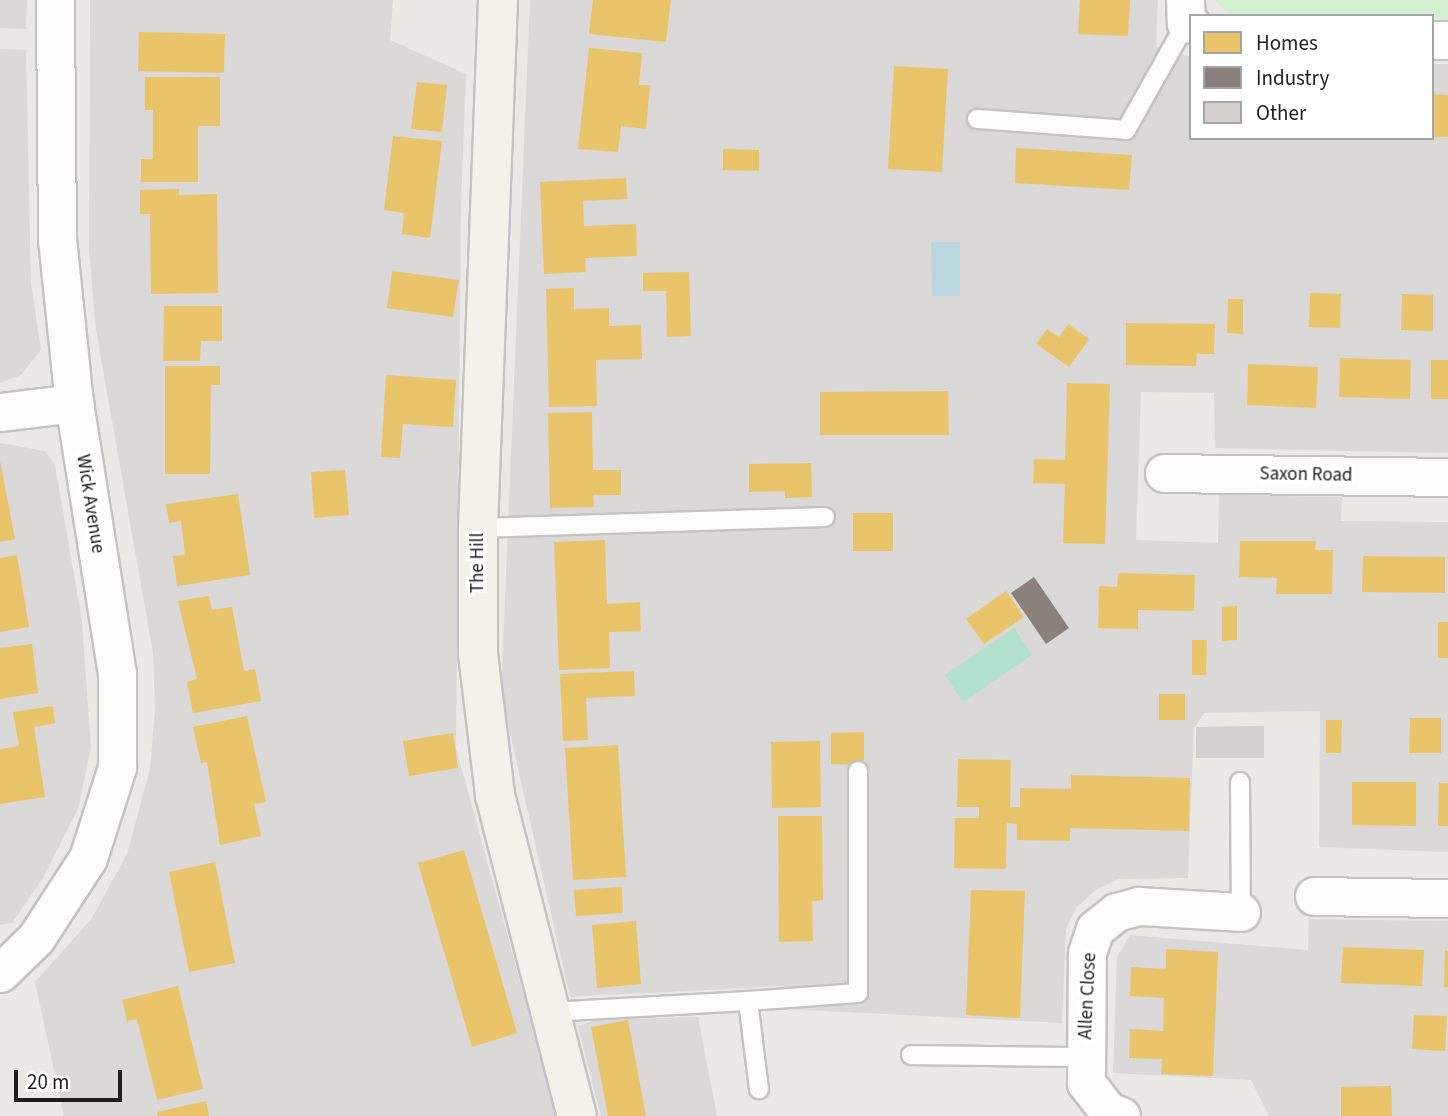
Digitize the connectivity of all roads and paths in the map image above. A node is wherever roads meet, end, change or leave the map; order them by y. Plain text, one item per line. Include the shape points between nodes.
1 (55, 0) edge
2 (498, 0) edge
3 (1187, 16) edge
4 (978, 119) dead end
5 (74, 403) junction
6 (0, 412) edge
7 (1164, 473) dead end
8 (1448, 477) edge
9 (825, 517) dead end
10 (478, 528) junction
11 (859, 771) dead end
12 (1240, 782) dead end
13 (1314, 896) dead end
14 (1448, 898) edge
15 (1241, 912) joint
16 (0, 973) edge
17 (748, 1001) junction
18 (549, 1012) junction
19 (911, 1055) dead end
20 (1085, 1057) junction
21 (759, 1089) dead end
22 (577, 1116) edge
23 (1121, 1116) edge

1 - 5 street, Wick Avenue via 57,239
2 - 10 main road, The Hill
3 - 4 lane via 1126,130
5 - 6 street
5 - 16 street, Wick Avenue via 117,674 117,767 88,858 36,938
7 - 8 street, Saxon Road
9 - 10 lane
10 - 18 main road, The Hill via 478,654 495,795
11 - 17 lane via 858,993
12 - 15 lane
13 - 14 street
15 - 20 street, Allen Close via 1139,906 1116,912 1095,929 1087,953
17 - 18 lane
17 - 21 lane
18 - 22 main road, The Hill
19 - 20 lane
20 - 23 street, Allen Close via 1086,1083 1108,1111

